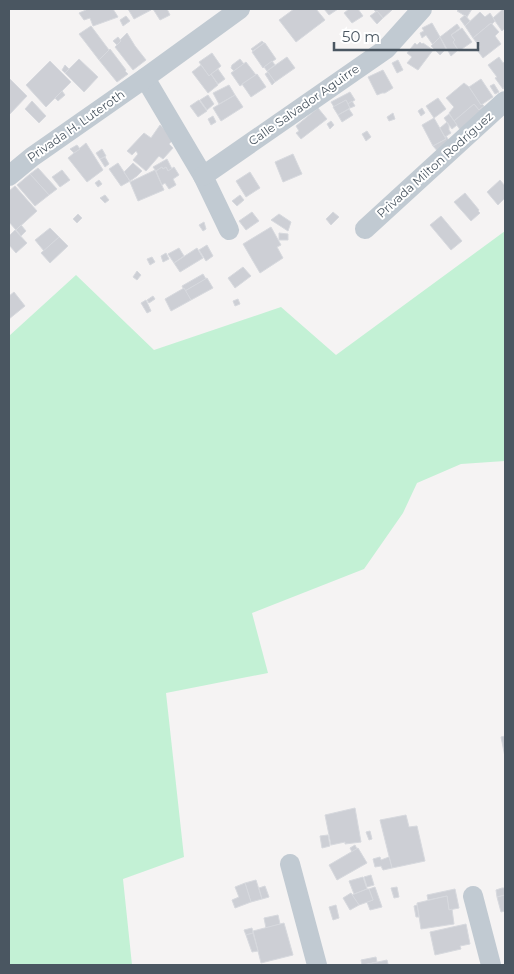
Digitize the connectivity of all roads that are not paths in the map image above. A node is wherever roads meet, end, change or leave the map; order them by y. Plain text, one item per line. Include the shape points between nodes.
1 (240, 9) edge
2 (422, 9) edge
3 (145, 78) junction
4 (505, 101) edge
5 (9, 176) edge
6 (203, 176) junction
7 (365, 229) dead end
8 (229, 230) dead end
9 (290, 864) dead end
10 (473, 896) dead end
11 (317, 965) edge
12 (490, 965) edge

1 - 3 street, Privada H. Luteroth
2 - 6 street, Calle Salvador Aguirre via 386,49
3 - 5 street, Privada H. Luteroth
3 - 6 street
4 - 7 street, Privada Milton Rodríguez
6 - 8 street
9 - 11 street
10 - 12 street

